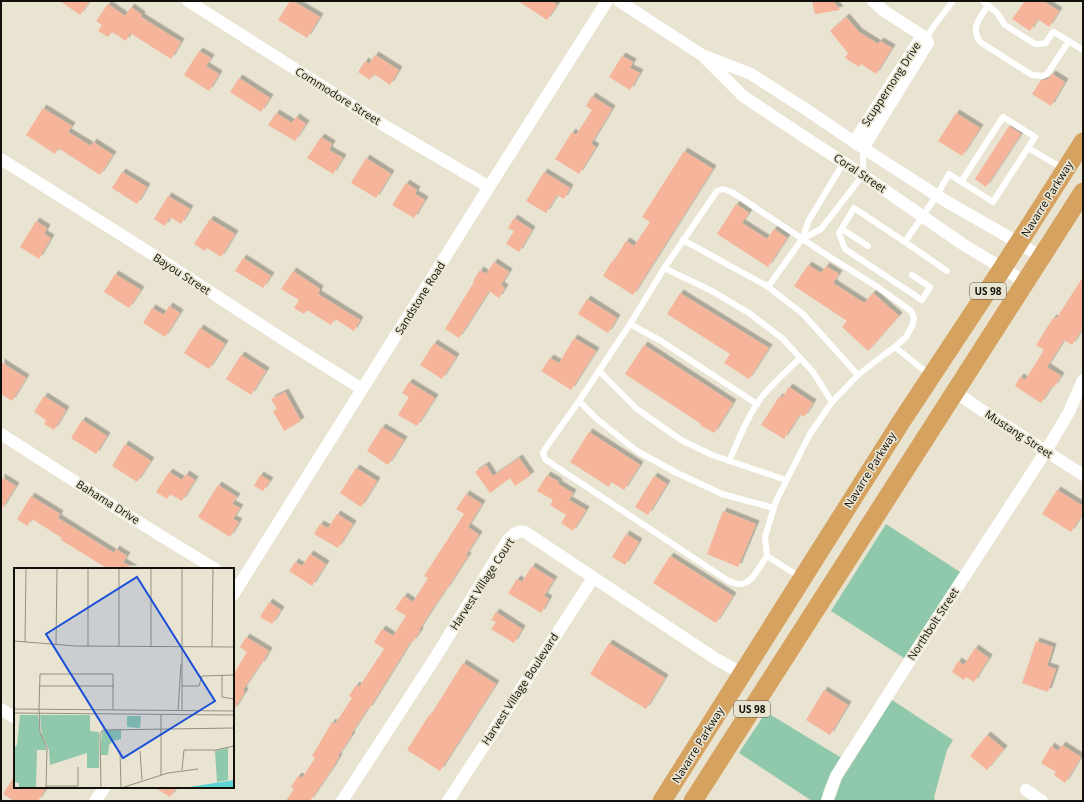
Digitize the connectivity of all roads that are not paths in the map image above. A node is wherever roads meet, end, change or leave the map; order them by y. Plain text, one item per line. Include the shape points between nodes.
1 (188, 1) edge
2 (607, 1) edge
3 (619, 1) edge
4 (873, 1) edge
5 (953, 1) edge
6 (985, 3) edge
7 (926, 38) junction
8 (1069, 41) junction
9 (1083, 50) edge
10 (702, 55) junction
11 (1083, 142) edge
12 (859, 145) junction
13 (1028, 148) junction
14 (1, 159) edge
15 (844, 162) junction
16 (1066, 170) junction
17 (863, 175) junction
18 (961, 182) junction
19 (489, 187) junction
20 (1083, 192) edge
21 (937, 195) junction
22 (922, 216) junction
23 (842, 228) junction
24 (802, 239) junction
25 (683, 240) junction
26 (905, 242) junction
27 (1019, 243) junction
28 (868, 246) dead end
29 (1041, 257) junction
30 (664, 268) junction
31 (1002, 269) junction
32 (947, 271) dead end
33 (912, 275) dead end
34 (1026, 282) junction
35 (768, 287) junction
36 (630, 324) junction
37 (895, 347) junction
38 (800, 358) junction
39 (599, 371) junction
40 (858, 375) junction
41 (931, 376) junction
42 (1083, 380) edge
43 (362, 389) junction
44 (955, 392) junction
45 (579, 401) junction
46 (832, 402) junction
47 (757, 404) junction
48 (1, 434) edge
49 (1046, 451) junction
50 (729, 461) junction
51 (1083, 475) edge
52 (786, 480) junction
53 (774, 508) junction
54 (830, 535) junction
55 (767, 556) junction
56 (213, 568) edge
57 (593, 578) junction
58 (803, 578) junction
59 (236, 582) edge
60 (830, 586) junction
61 (801, 633) junction
62 (743, 674) junction
63 (1, 709) edge
64 (14, 717) edge
65 (104, 788) edge
66 (1026, 790) dead end
67 (96, 801) edge
68 (342, 801) edge
69 (448, 801) edge
70 (662, 801) edge
71 (693, 801) edge
72 (827, 801) edge
73 (1042, 801) edge

1 - 19 street, Commodore Street via 386,126
2 - 19 street, Sandstone Road
3 - 10 street, Coral Street
4 - 7 street
5 - 7 lane
6 - 8 lane via 997,13 1005,25 1035,44 1046,43 1054,32
6 - 8 lane via 976,24 977,38 1032,75 1047,74
7 - 12 street, Scuppernong Drive via 920,40
8 - 9 lane
10 - 12 street, Coral Street via 751,74
10 - 15 street, Coral Street via 743,96
11 - 16 highway, Navarre Parkway / US 98
12 - 17 lane
12 - 21 street, Coral Street
13 - 16 lane
13 - 18 lane via 993,202
13 - 18 lane via 1034,137 1003,117
14 - 43 street, Bayou Street
15 - 17 street, Coral Street
15 - 24 lane via 809,220
16 - 27 highway, Navarre Parkway / US 98
17 - 22 street, Coral Street
17 - 24 lane via 821,229
18 - 21 lane via 949,174
19 - 43 street, Sandstone Road
20 - 29 highway, US 98
21 - 22 lane
21 - 27 street, Coral Street
22 - 26 lane
22 - 31 street, Coral Street
23 - 26 lane via 854,208
23 - 28 lane
23 - 33 lane via 838,233 845,249 922,300 930,287
24 - 25 lane via 732,192 723,189 717,191
24 - 35 lane
24 - 37 lane via 911,311 914,318 912,326 906,337
25 - 30 lane
25 - 35 lane
26 - 32 lane
27 - 29 street, Coral Street
27 - 31 highway, Navarre Parkway / US 98
29 - 34 highway, US 98
30 - 36 lane
30 - 38 lane via 712,291 749,313 782,339
31 - 34 street, Coral Street
31 - 41 highway, Navarre Parkway / US 98
34 - 44 highway, US 98
35 - 40 lane via 803,314
36 - 39 lane
36 - 47 lane via 661,341
37 - 40 lane
37 - 41 lane
38 - 46 lane via 813,372
38 - 47 lane
39 - 45 lane
39 - 50 lane via 637,409 680,440
40 - 46 lane
41 - 54 highway, Navarre Parkway / US 98
42 - 49 street, Northbolt Street via 1069,412
43 - 59 street, Sandstone Road
44 - 49 street, Mustang Street
44 - 60 highway, US 98
45 - 53 lane via 637,451 675,472 722,494
45 - 55 lane via 545,449 545,459 727,580 737,584 750,581
46 - 52 lane via 810,434
47 - 50 lane
48 - 56 street, Bahama Drive
49 - 51 street, Mustang Street
49 - 72 street, Northbolt Street via 836,776
50 - 52 lane
52 - 53 lane
53 - 55 lane via 765,537
54 - 58 highway, Navarre Parkway / US 98
54 - 60 highway via 823,573 825,581
55 - 58 lane
57 - 62 street, Harvest Village Court
57 - 68 street, Harvest Village Court via 526,532 521,531 511,536
57 - 69 street, Harvest Village Boulevard
58 - 61 highway via 806,595
58 - 62 highway, Navarre Parkway / US 98
60 - 61 highway, US 98
61 - 71 highway, US 98
62 - 70 highway, Navarre Parkway / US 98
63 - 64 street
65 - 67 street
66 - 73 street

